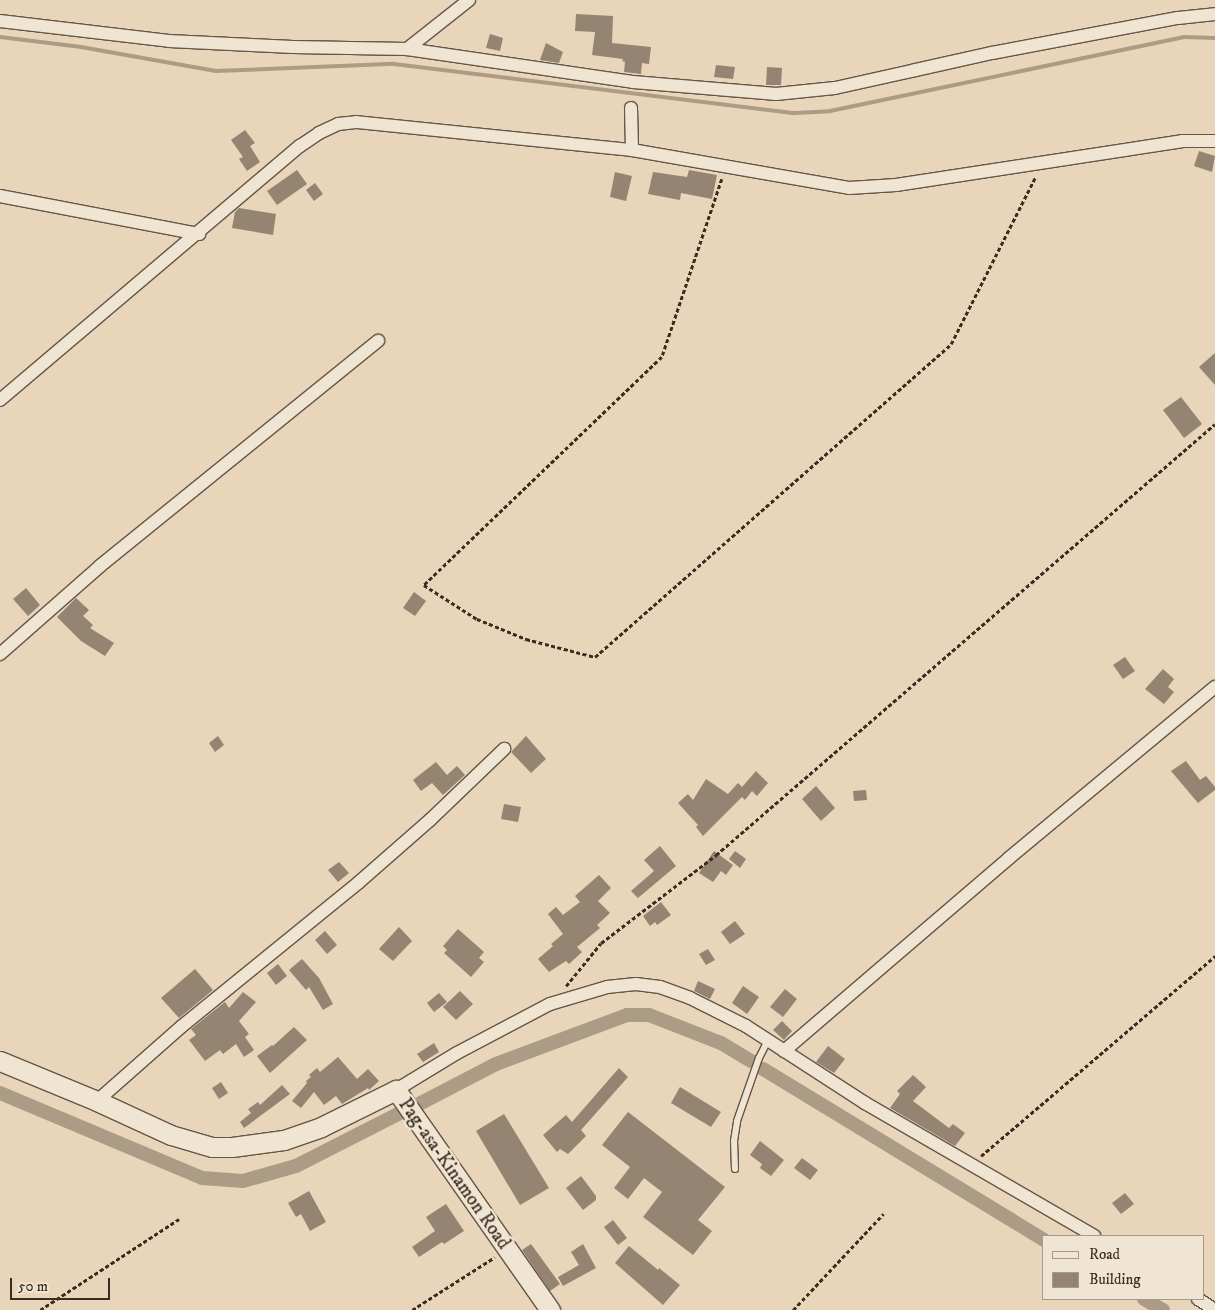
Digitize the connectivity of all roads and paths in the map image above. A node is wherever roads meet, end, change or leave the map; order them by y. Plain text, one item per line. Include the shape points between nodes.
1 (469, 0) edge
2 (1215, 14) edge
3 (0, 21) edge
4 (407, 49) junction
5 (631, 108) dead end
6 (1215, 141) edge
7 (632, 150) junction
8 (1044, 161) junction
9 (727, 166) junction
10 (0, 196) edge
11 (199, 234) junction
12 (378, 341) dead end
13 (0, 400) edge
14 (1215, 424) edge
15 (0, 654) edge
16 (1215, 687) edge
17 (504, 750) dead end
18 (1215, 956) edge
19 (550, 1004) junction
20 (768, 1040) junction
21 (784, 1051) junction
22 (0, 1061) edge
23 (396, 1090) junction
24 (97, 1101) junction
25 (971, 1165) junction
26 (734, 1169) dead end
27 (883, 1214) dead end
28 (179, 1219) dead end
29 (1092, 1235) edge
30 (506, 1249) junction
31 (1200, 1300) edge
32 (40, 1310) edge
33 (412, 1310) edge
34 (550, 1310) edge
35 (793, 1310) edge
36 (1215, 1310) edge

1 - 4 street
2 - 4 street via 1198,14 1090,34 802,93 632,85
3 - 4 street via 169,41
5 - 7 street
6 - 8 street via 1182,141
7 - 9 street
7 - 11 street via 356,122 338,124 300,146
8 - 9 street via 872,188 849,188
8 - 9 path via 951,344 595,657 526,639 477,619 424,585 662,357
10 - 11 street
11 - 13 street
12 - 15 street via 100,566
14 - 19 path via 716,855 601,943
16 - 21 street via 1008,858
17 - 24 street via 358,883 182,1026
18 - 25 path
19 - 20 street via 607,987 636,984 660,987 719,1011
19 - 23 street via 457,1053
20 - 21 street
20 - 26 lane via 758,1058 737,1121
21 - 25 street
22 - 24 street, Pag-asa-Kinamon Road
23 - 24 street, Pag-asa-Kinamon Road via 312,1130 277,1142 232,1147 192,1143
23 - 30 street, Pag-asa-Kinamon Road
25 - 29 street
27 - 35 path
28 - 32 path
30 - 33 path
30 - 34 street, Pag-asa-Kinamon Road
31 - 36 street

